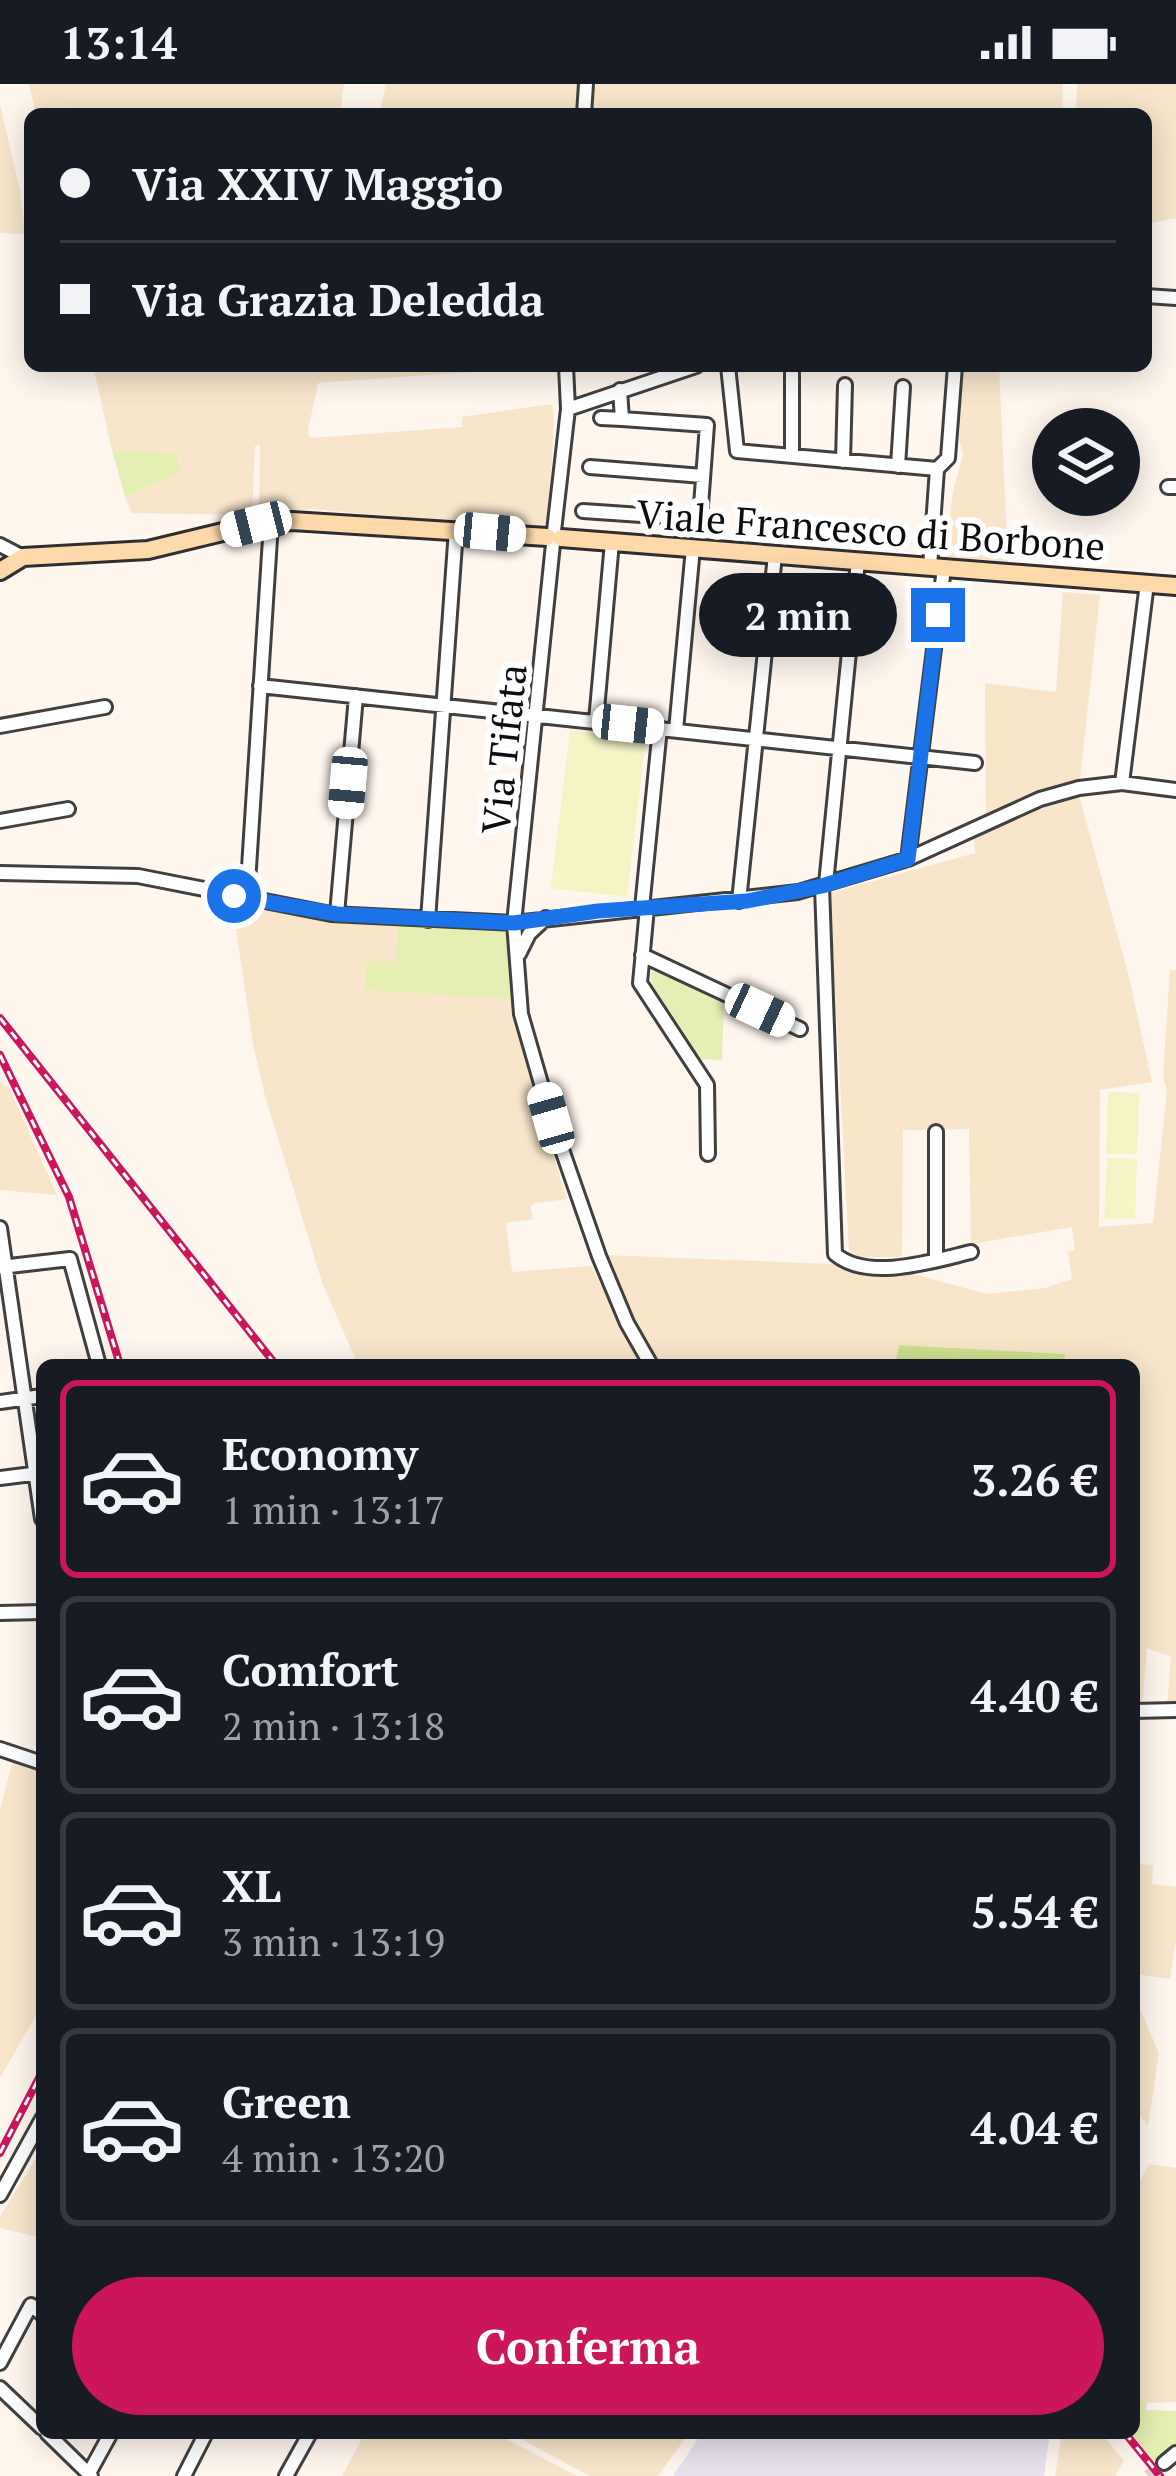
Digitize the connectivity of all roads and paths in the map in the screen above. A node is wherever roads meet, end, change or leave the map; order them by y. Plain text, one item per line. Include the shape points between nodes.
1 (566, 372) edge
2 (677, 372) edge
3 (729, 372) edge
4 (954, 372) edge
5 (792, 373) dead end
6 (845, 386) dead end
7 (903, 387) dead end
8 (620, 390) junction
9 (568, 409) junction
10 (601, 418) dead end
11 (622, 419) junction
12 (792, 456) junction
13 (843, 461) junction
14 (898, 466) junction
15 (590, 467) dead end
16 (938, 469) junction
17 (703, 476) junction
18 (583, 511) dead end
19 (271, 523) junction
20 (456, 530) junction
21 (554, 537) junction
22 (612, 542) junction
23 (0, 545) edge
24 (693, 548) junction
25 (776, 555) junction
26 (23, 557) junction
27 (858, 561) junction
28 (937, 567) junction
29 (0, 571) edge
30 (1147, 583) junction
31 (1176, 586) edge
32 (260, 686) junction
33 (356, 696) junction
34 (443, 705) junction
35 (105, 707) dead end
36 (538, 715) junction
37 (596, 721) junction
38 (0, 726) edge
39 (660, 728) junction
40 (676, 730) junction
41 (756, 738) junction
42 (839, 747) junction
43 (920, 756) junction
44 (975, 763) dead end
45 (1122, 783) junction
46 (1176, 790) edge
47 (68, 809) dead end
48 (0, 821) edge
49 (908, 859) junction
50 (2, 874) edge
51 (824, 885) junction
52 (240, 898) junction
53 (739, 901) junction
54 (645, 908) junction
55 (337, 914) junction
56 (546, 918) junction
57 (428, 920) junction
58 (514, 923) junction
59 (642, 955) junction
60 (517, 961) junction
61 (800, 1029) dead end
62 (936, 1132) dead end
63 (708, 1154) dead end
64 (0, 1228) edge
65 (971, 1252) dead end
66 (936, 1260) junction
67 (3, 1267) edge
68 (97, 1359) edge
69 (648, 1359) edge
70 (36, 1397) edge
71 (23, 1399) junction
72 (0, 1402) edge
73 (36, 1463) edge
74 (36, 1473) edge
75 (0, 1478) edge
76 (36, 1612) edge
77 (0, 1613) edge
78 (1176, 1710) edge
79 (1140, 1711) edge
80 (0, 1748) edge
81 (36, 1761) edge
82 (36, 2130) edge
83 (0, 2195) edge
84 (36, 2309) edge
85 (0, 2363) edge
86 (0, 2388) edge
87 (36, 2423) edge
88 (52, 2439) edge
89 (108, 2439) edge
90 (203, 2439) edge
91 (307, 2439) edge
92 (90, 2475) edge
93 (184, 2476) edge
94 (286, 2476) edge

1 - 9 street, Via Tifata
2 - 8 street
3 - 12 street via 737,451
4 - 16 street via 947,458
5 - 12 street
6 - 13 street
7 - 14 street
8 - 9 street
8 - 11 street
9 - 21 street, Via Tifata
10 - 11 street
11 - 17 street via 707,425
12 - 13 street
13 - 14 street
14 - 16 street
15 - 17 street
16 - 28 street
17 - 18 street via 700,519
19 - 20 street, Viale Francesco di Borbone
19 - 26 street, Viale Francesco di Borbone via 170,547
19 - 32 street
20 - 21 street, Viale Francesco di Borbone
20 - 34 street
21 - 22 street, Viale Francesco di Borbone
21 - 36 street, Via Tifata
22 - 24 street, Viale Francesco di Borbone
22 - 37 street
23 - 26 street
24 - 25 street, Viale Francesco di Borbone
24 - 40 street
25 - 27 street, Viale Francesco di Borbone
25 - 41 street
26 - 29 street
27 - 28 street, Viale Francesco di Borbone
27 - 42 street
28 - 30 street, Viale Francesco di Borbone
28 - 43 street
30 - 31 street, Viale Francesco di Borbone
30 - 45 street
32 - 33 street
32 - 52 street
33 - 34 street
33 - 55 street
34 - 36 street
34 - 57 street
35 - 38 street
36 - 37 street
36 - 58 street, Via Tifata
37 - 39 street
39 - 40 street
39 - 54 street
40 - 41 street
41 - 42 street
41 - 53 street
42 - 43 street
42 - 51 street
43 - 44 street
43 - 49 street
45 - 46 street
45 - 49 street via 1040,799
47 - 48 street
49 - 51 street
50 - 52 street via 170,879
51 - 53 street
51 - 66 street via 835,1254 850,1264
52 - 55 street
53 - 54 street
54 - 56 street
54 - 59 street
55 - 57 street
56 - 58 street
56 - 60 street
57 - 58 street
58 - 60 street, Via Tifata
59 - 61 street
59 - 63 street via 640,983 707,1085
60 - 69 street, Via Tifata via 521,1014 551,1118 598,1256
62 - 66 street
64 - 67 street
65 - 66 street
67 - 68 street via 70,1259
67 - 71 street
70 - 71 street
71 - 72 street
71 - 73 street
74 - 75 street
76 - 77 street
78 - 79 street
80 - 81 street
82 - 83 street
84 - 85 street via 31,2305
86 - 87 street
88 - 92 street
89 - 92 street
90 - 93 street
91 - 94 street

